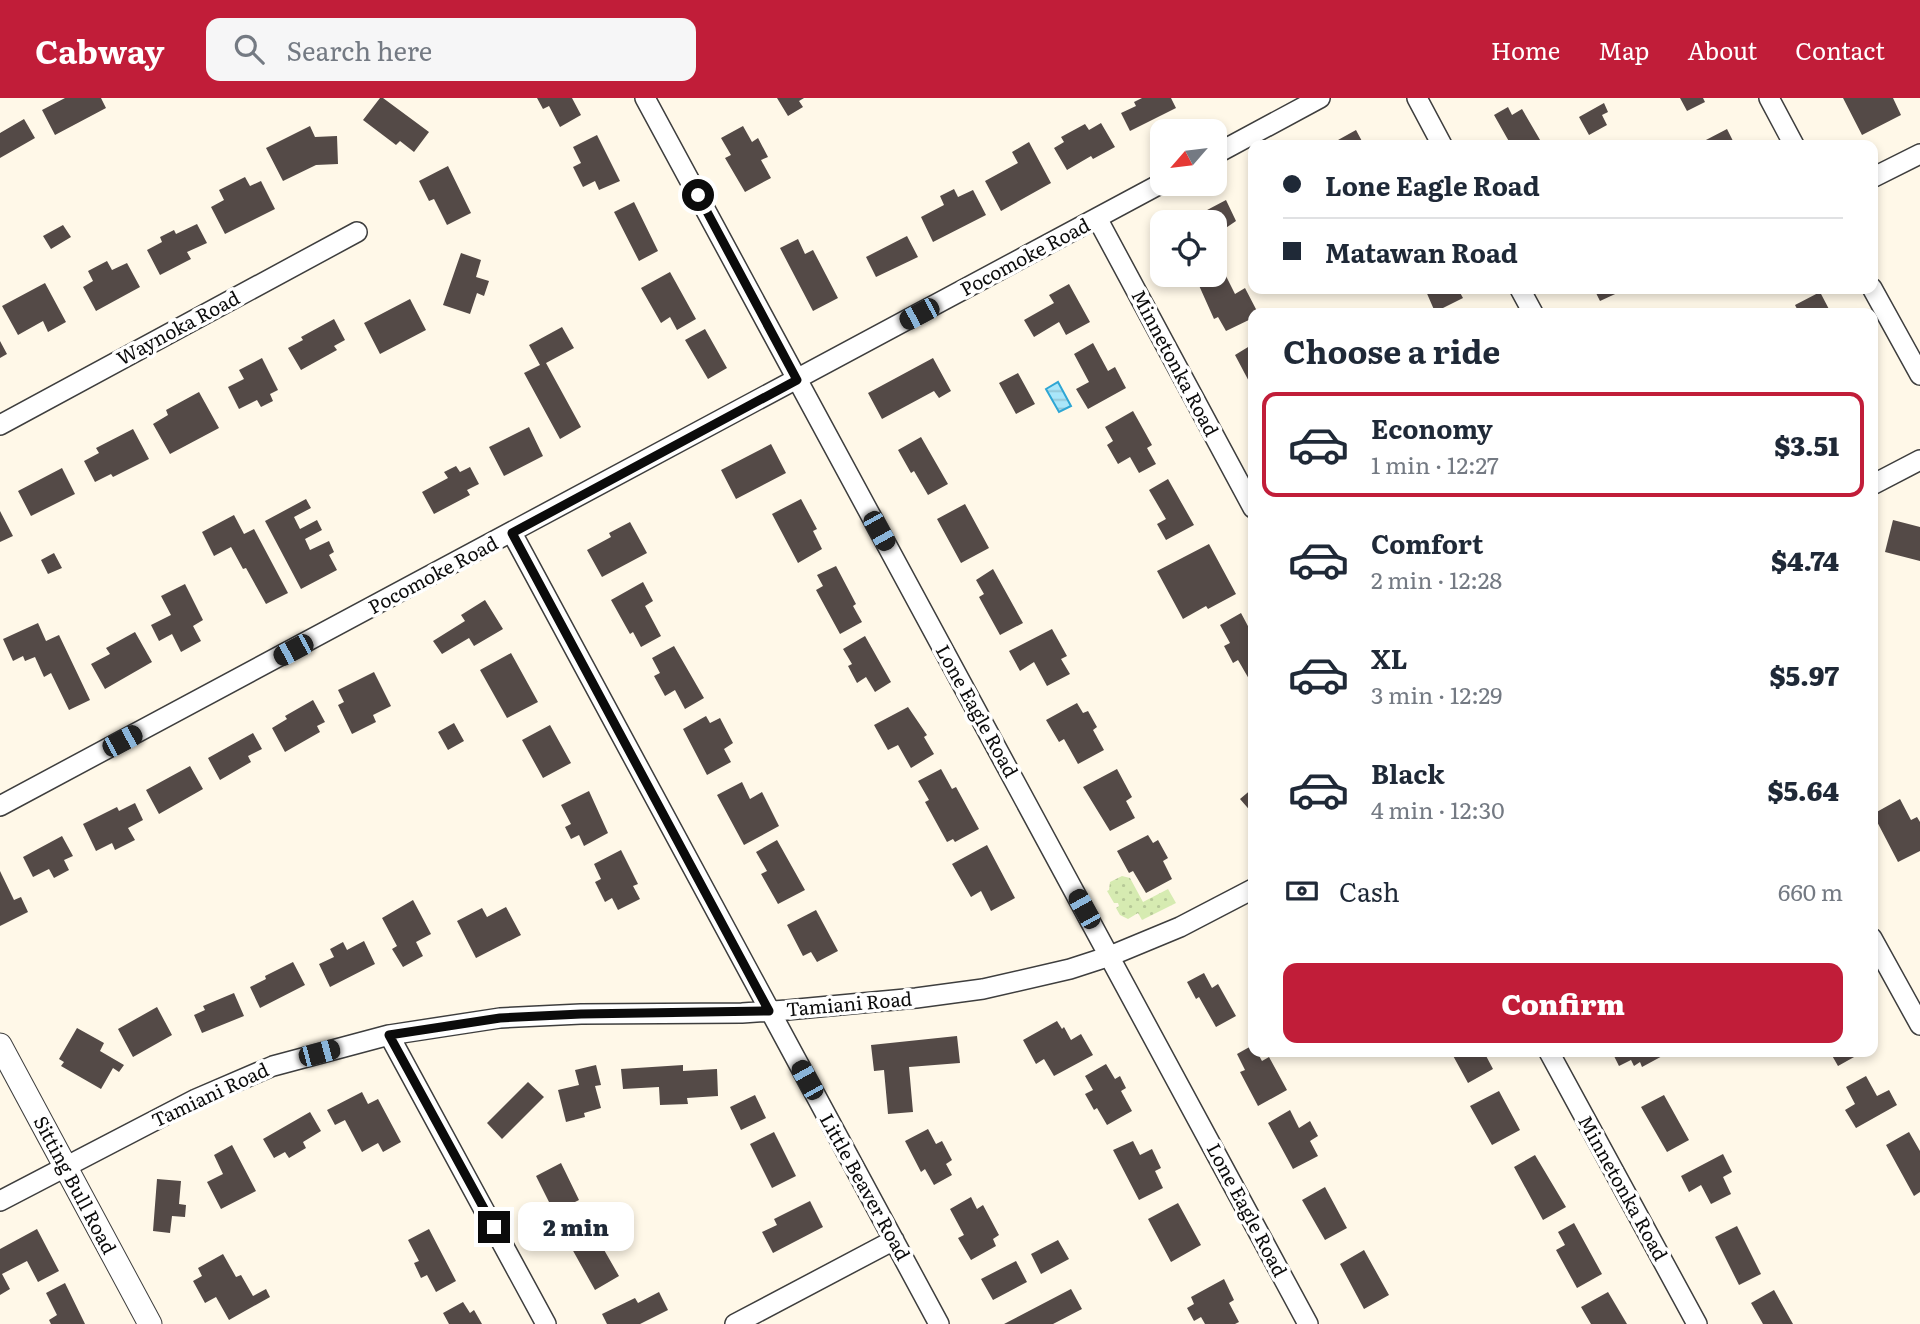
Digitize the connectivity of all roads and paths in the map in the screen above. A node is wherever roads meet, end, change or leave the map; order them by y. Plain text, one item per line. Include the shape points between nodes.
1 (645, 98) edge
2 (1320, 98) edge
3 (1417, 98) edge
4 (1769, 98) edge
5 (1439, 140) edge
6 (1791, 140) edge
7 (1227, 148) edge
8 (1920, 154) edge
9 (1878, 175) edge
10 (1150, 189) edge
11 (1097, 218) junction
12 (357, 232) dead end
13 (1875, 294) edge
14 (1920, 375) edge
15 (797, 380) junction
16 (0, 425) edge
17 (1920, 460) edge
18 (1878, 482) edge
19 (1248, 499) edge
20 (512, 533) junction
21 (0, 806) edge
22 (1248, 892) edge
23 (1878, 949) edge
24 (1110, 956) junction
25 (769, 1011) junction
26 (1920, 1025) edge
27 (389, 1035) junction
28 (0, 1045) edge
29 (1552, 1057) edge
30 (65, 1166) junction
31 (0, 1201) edge
32 (894, 1240) junction
33 (150, 1324) edge
34 (546, 1324) edge
35 (735, 1324) edge
36 (939, 1324) edge
37 (1308, 1324) edge
38 (1697, 1324) edge

1 - 15 street, Lone Eagle Road
2 - 7 street
3 - 5 street
4 - 6 street
8 - 9 street
10 - 11 street, Pocomoke Road
11 - 15 street, Pocomoke Road
11 - 19 street, Minnetonka Road
12 - 16 street, Waynoka Road
13 - 14 street
15 - 20 street, Pocomoke Road
15 - 24 street, Lone Eagle Road
17 - 18 street
20 - 21 street, Pocomoke Road
20 - 25 street, Little Beaver Road
22 - 24 street, Tamiani Road
23 - 26 street
24 - 25 street, Tamiani Road via 983,989
24 - 37 street, Lone Eagle Road
25 - 27 street, Tamiani Road via 500,1018
25 - 32 street, Little Beaver Road
27 - 30 street, Tamiani Road via 273,1066 196,1099
27 - 34 street
28 - 30 street, Sitting Bull Road
29 - 38 street, Minnetonka Road
30 - 31 street, Tamiani Road
30 - 33 street, Sitting Bull Road
32 - 35 street
32 - 36 street, Little Beaver Road

